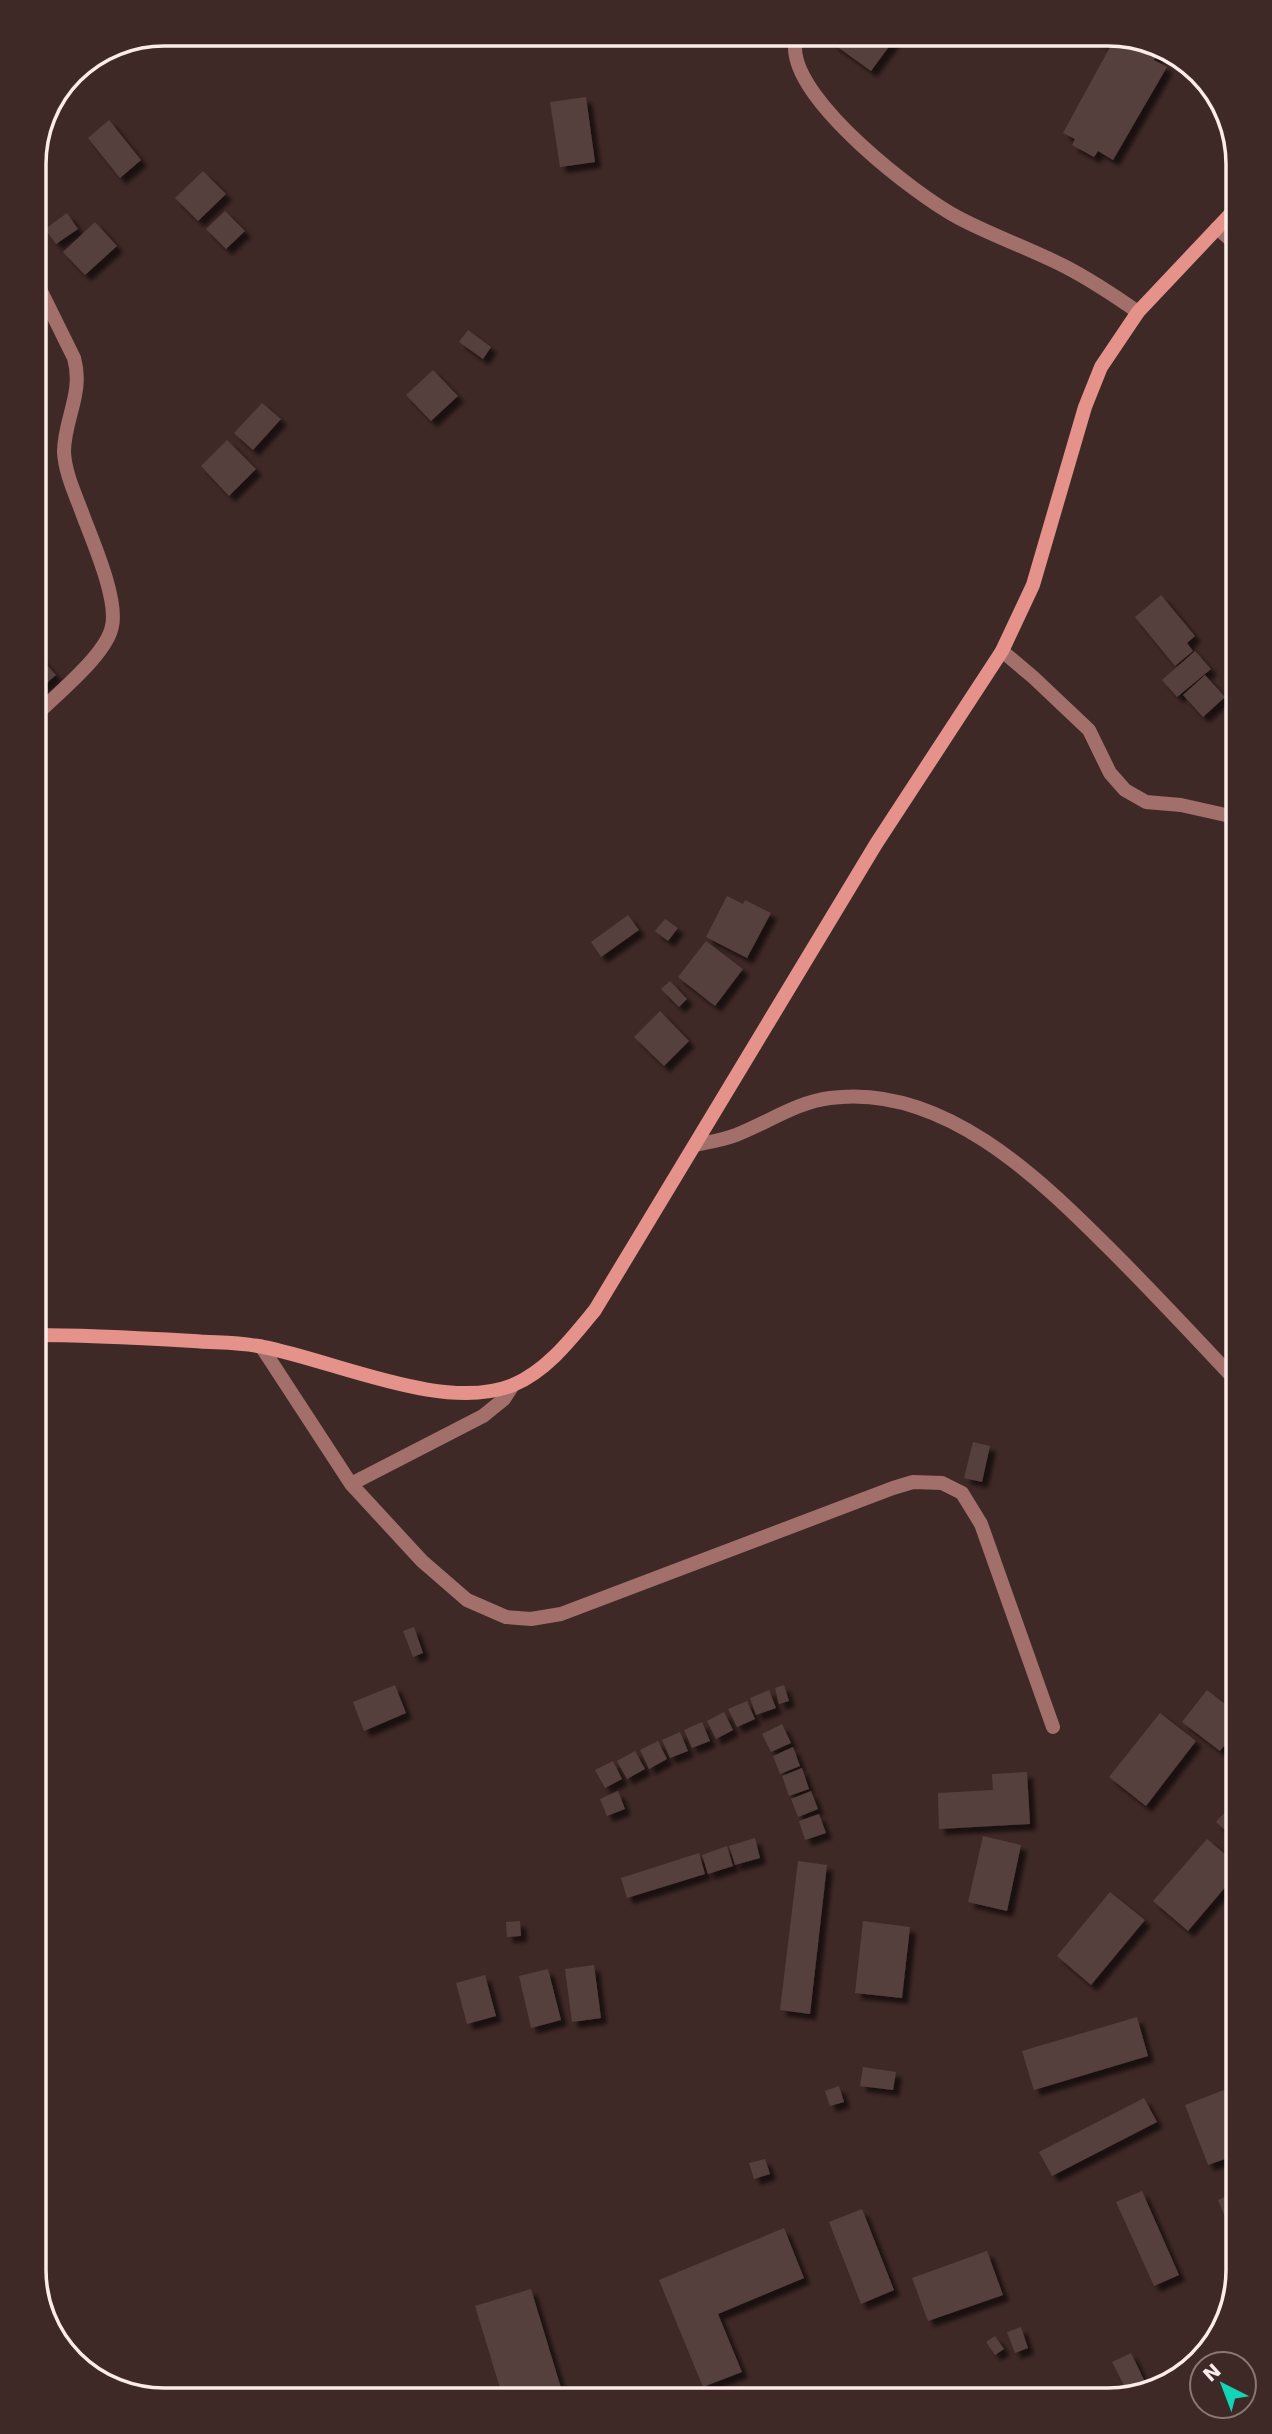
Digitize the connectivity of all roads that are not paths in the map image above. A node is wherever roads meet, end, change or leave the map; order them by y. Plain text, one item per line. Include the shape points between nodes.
1 (796, 46) edge
2 (1226, 219) edge
3 (1217, 228) junction
4 (1226, 236) edge
5 (46, 301) edge
6 (1138, 312) junction
7 (1002, 651) junction
8 (46, 705) edge
9 (1226, 815) edge
10 (695, 1145) junction
11 (46, 1335) edge
12 (261, 1346) junction
13 (1226, 1370) edge
14 (513, 1385) junction
15 (351, 1484) junction
16 (1053, 1727) dead end

1 - 6 street via 800,68 812,90 856,142 897,178 958,218 1067,268
2 - 3 street
3 - 4 street
3 - 6 street
5 - 8 street via 78,373 64,452 110,597 113,626 102,647
6 - 7 street via 1101,366 1084,407 1033,585
7 - 9 street via 1089,730 1110,773 1125,790 1146,802
7 - 10 street via 876,844
10 - 13 street via 736,1135 828,1098 870,1096 913,1107 966,1129 1020,1165 1070,1209
10 - 14 street via 595,1310 565,1346
11 - 12 street
12 - 14 street via 409,1386 455,1393
12 - 15 street
14 - 15 street via 504,1399 482,1416
15 - 16 street via 422,1561 467,1600 506,1617 531,1619 561,1614 893,1488 913,1482 942,1483 962,1493 981,1524

